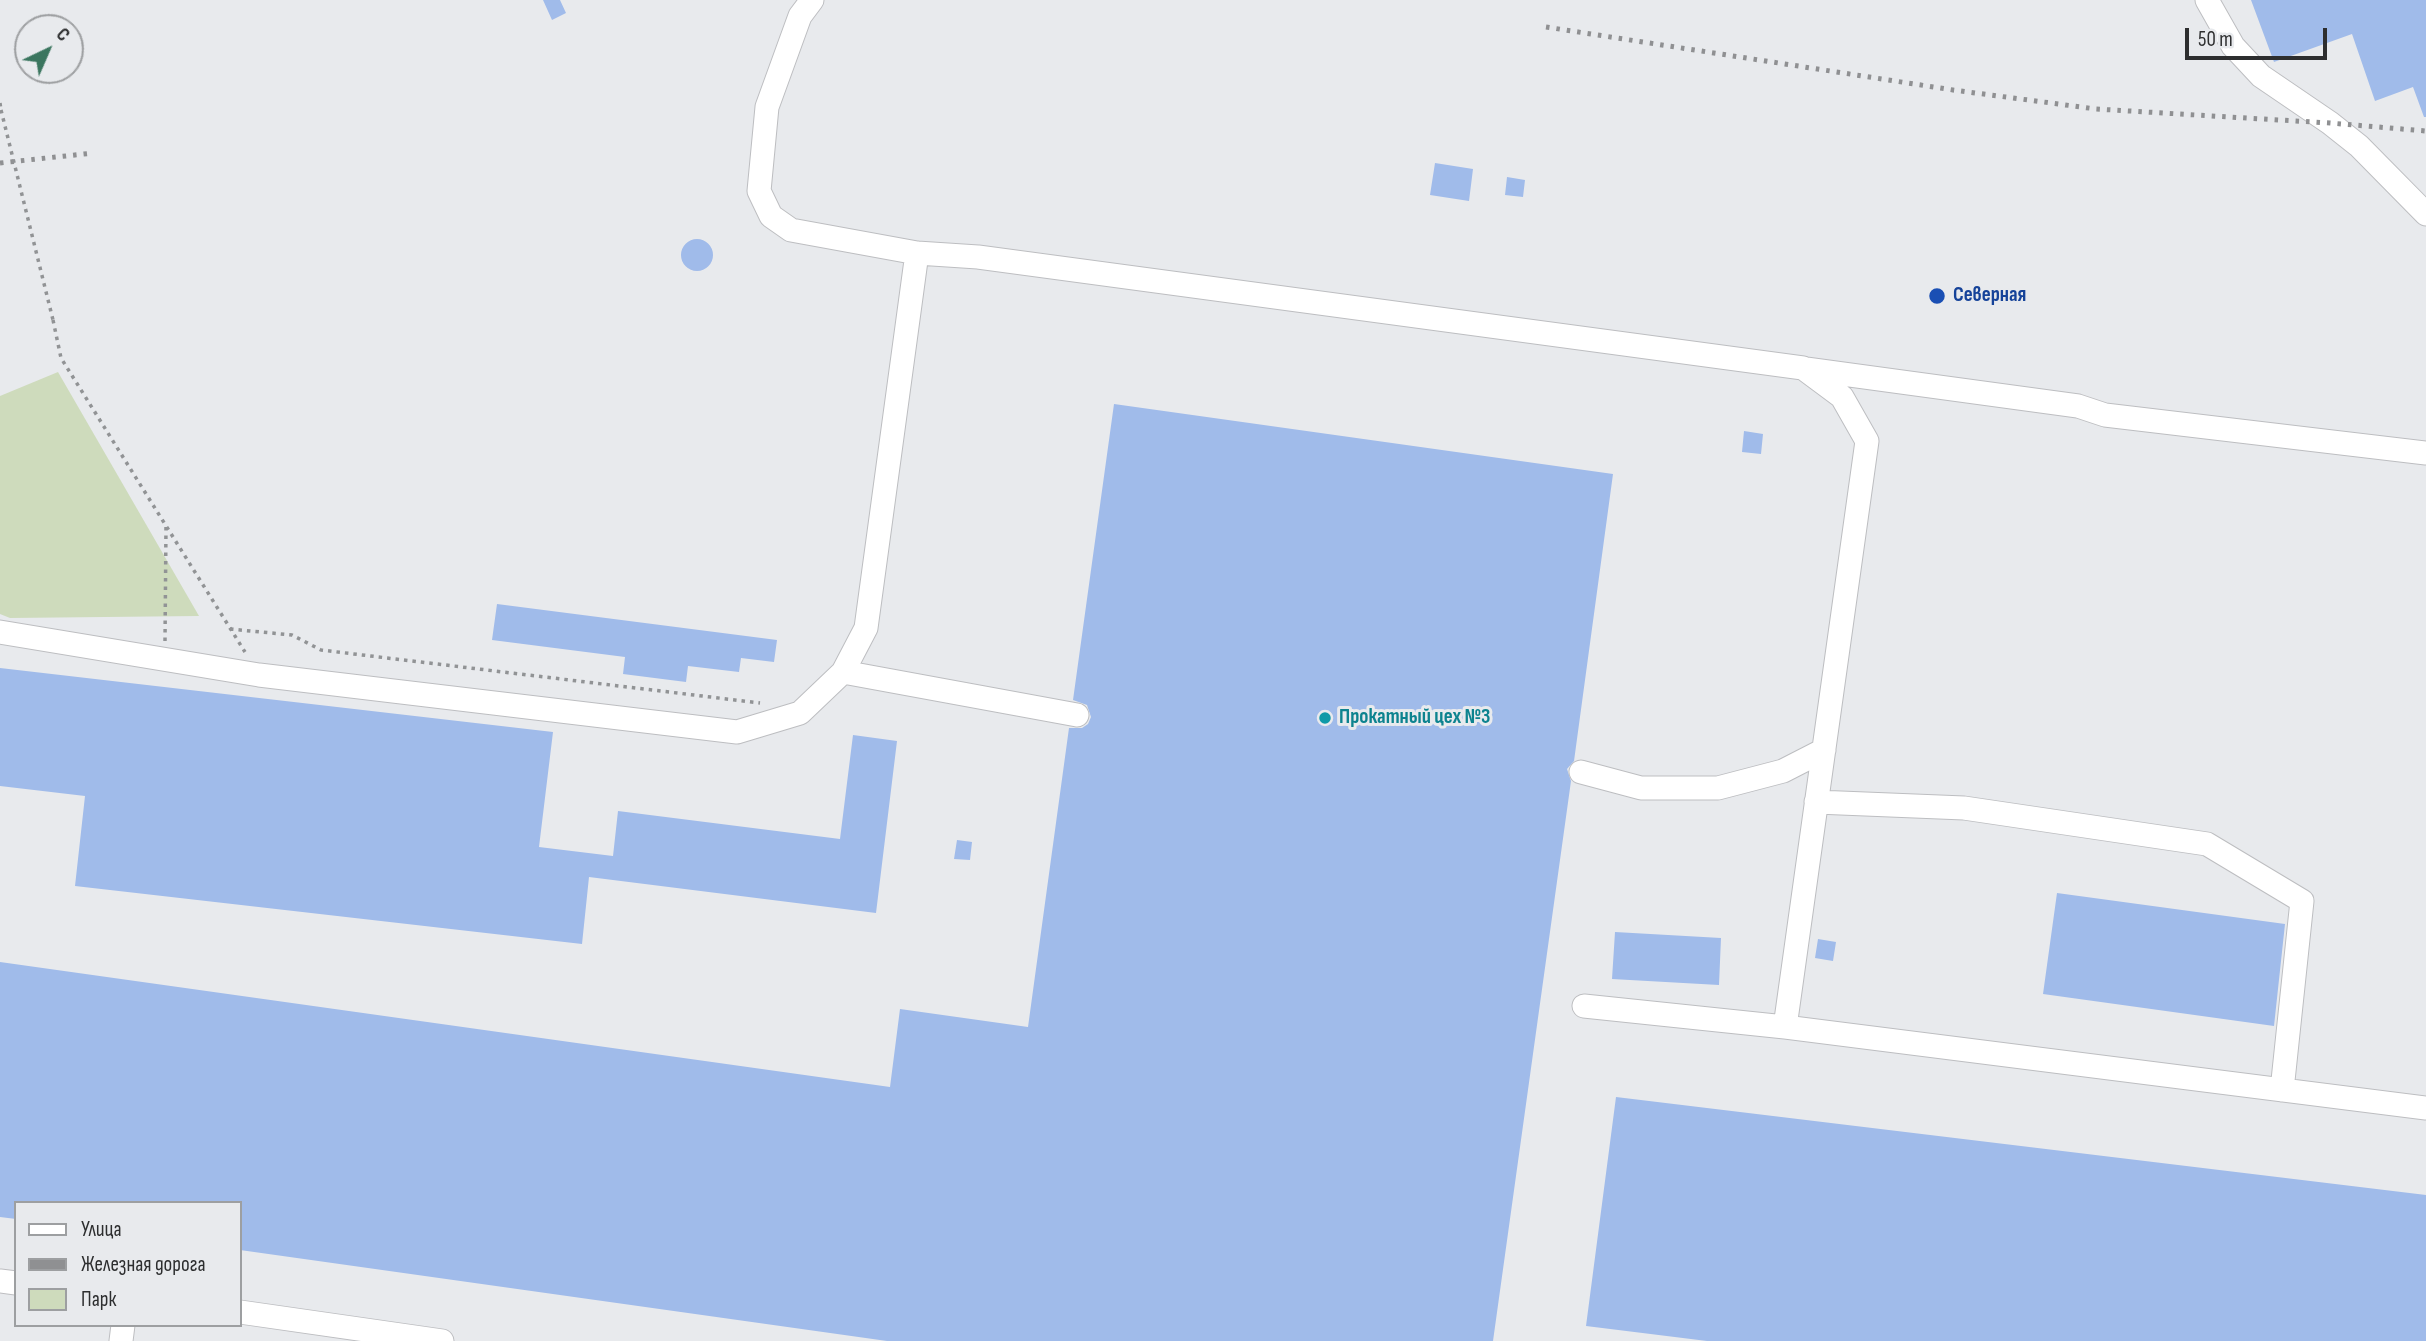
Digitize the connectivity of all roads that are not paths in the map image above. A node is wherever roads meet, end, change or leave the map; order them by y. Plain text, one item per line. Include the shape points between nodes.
1 (812, 0) edge
2 (2207, 0) edge
3 (2426, 214) edge
4 (916, 253) junction
5 (1803, 368) junction
6 (2426, 453) edge
7 (0, 632) edge
8 (843, 671) junction
9 (1077, 715) dead end
10 (1824, 750) junction
11 (1581, 772) dead end
12 (1816, 802) junction
13 (1584, 1006) dead end
14 (1785, 1027) junction
15 (2281, 1090) junction
16 (2426, 1108) edge
17 (242, 1312) edge
18 (442, 1341) edge

1 - 4 lane via 800,16 766,107 759,191 771,216 791,230
2 - 3 lane via 2232,46 2261,76 2359,146
4 - 5 lane via 978,257
4 - 8 lane via 866,628
5 - 6 lane via 2077,406 2105,415
5 - 10 lane via 1842,397 1867,441
7 - 8 lane via 258,675 737,732 800,713
8 - 9 lane
10 - 11 lane via 1783,771 1718,788 1641,788
10 - 12 lane
12 - 14 lane
12 - 15 lane via 1964,808 2207,844 2302,901
13 - 14 lane
14 - 15 lane
15 - 16 lane
17 - 18 lane

